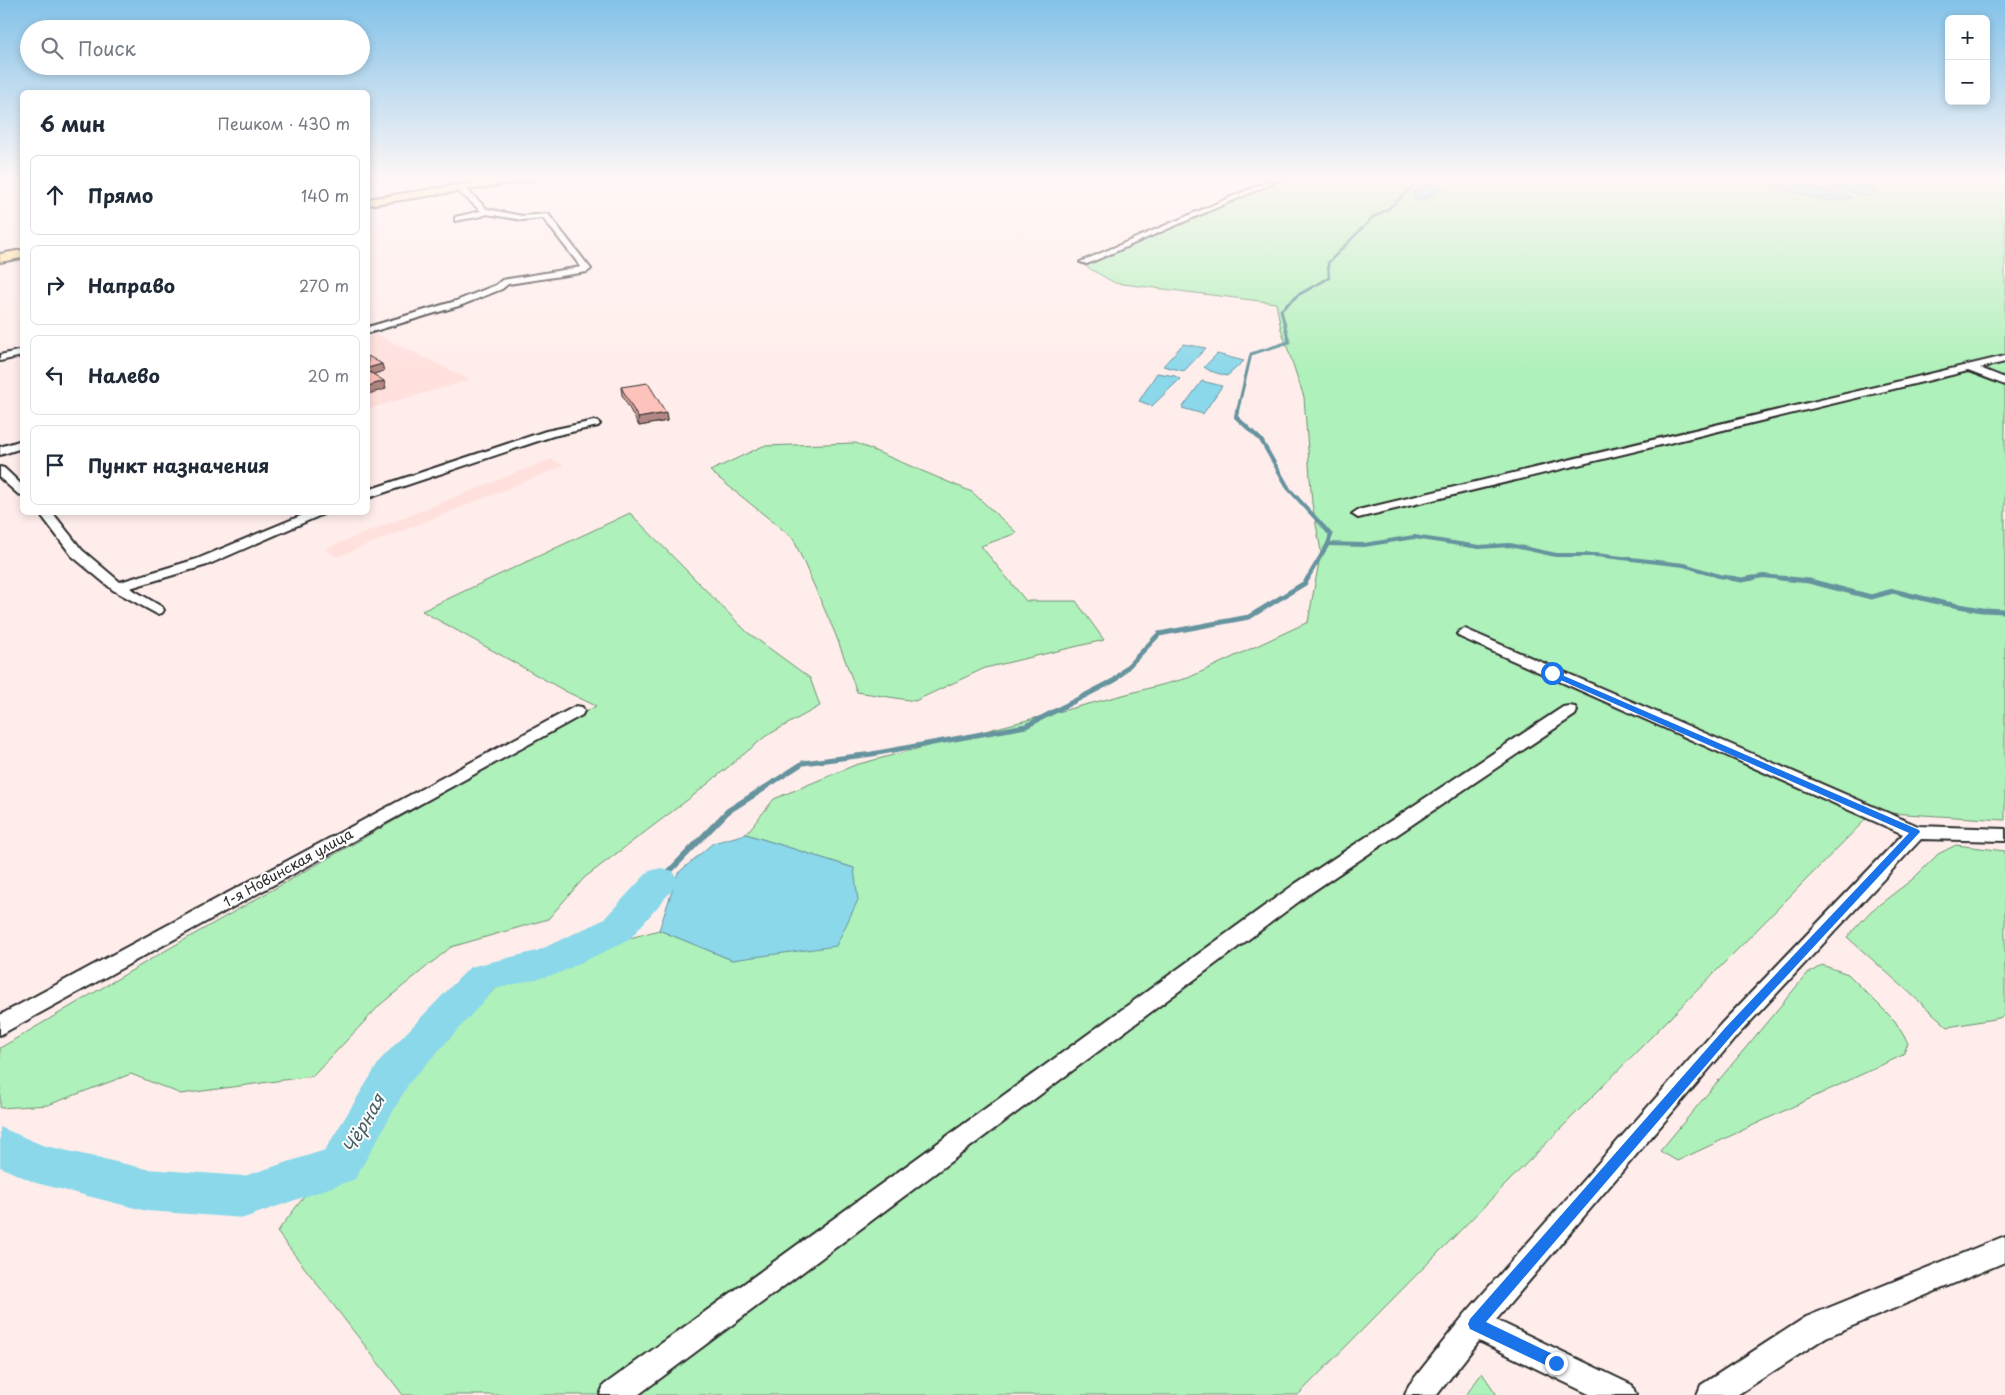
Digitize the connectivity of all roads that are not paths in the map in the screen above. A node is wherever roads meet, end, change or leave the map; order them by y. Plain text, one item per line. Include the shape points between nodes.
1 (566, 242) edge
2 (1131, 242) edge
3 (20, 254) edge
4 (0, 258) edge
5 (1084, 262) dead end
6 (370, 329) edge
7 (20, 353) edge
8 (0, 358) edge
9 (2005, 359) edge
10 (1969, 368) junction
11 (2005, 382) edge
12 (594, 424) dead end
13 (20, 445) edge
14 (0, 451) edge
15 (0, 471) edge
16 (20, 489) edge
17 (370, 493) edge
18 (1358, 514) dead end
19 (47, 515) edge
20 (315, 515) edge
21 (118, 587) junction
22 (157, 610) dead end
23 (1465, 634) dead end
24 (576, 711) dead end
25 (1569, 711) dead end
26 (1916, 832) junction
27 (2005, 835) edge
28 (0, 1026) edge
29 (2005, 1248) edge
30 (1475, 1324) junction
31 (614, 1395) edge
32 (1419, 1395) edge
33 (1622, 1395) edge
34 (1711, 1395) edge

1 - 6 street via 587,269 505,282 459,303
2 - 5 street
3 - 4 main road
7 - 8 street
9 - 10 street
10 - 11 street
10 - 18 street
12 - 17 street via 550,433
13 - 14 street
15 - 16 street
19 - 21 street via 77,553
20 - 21 street via 202,562
21 - 22 street
23 - 26 street
24 - 28 street, 1-я Новинская улица
25 - 31 street via 1302,889
26 - 27 street
26 - 30 street via 1730,1030
29 - 34 street via 1816,1327
30 - 32 street
30 - 33 street

